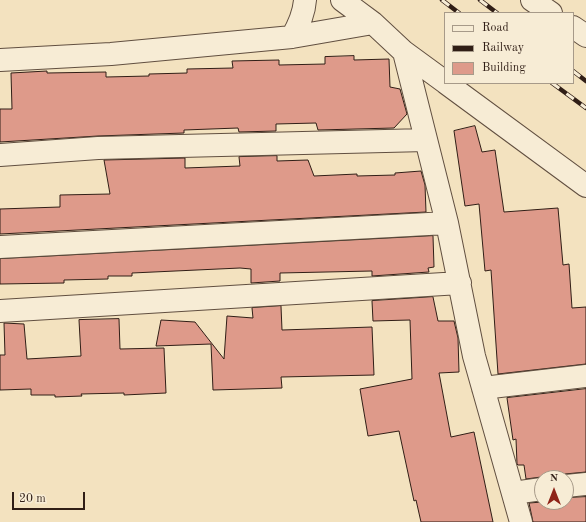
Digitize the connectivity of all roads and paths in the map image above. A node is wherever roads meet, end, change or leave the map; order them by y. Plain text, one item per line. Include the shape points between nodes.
1 (305, 0) edge
2 (342, 0) edge
3 (374, 23) junction
4 (574, 28) edge
5 (586, 36) edge
6 (292, 37) junction
7 (404, 52) junction
8 (0, 60) edge
9 (444, 82) edge
10 (447, 84) edge
11 (426, 140) junction
12 (0, 155) edge
13 (586, 186) edge
14 (447, 223) junction
15 (0, 247) edge
16 (460, 283) junction
17 (0, 311) edge
18 (586, 376) edge
19 (483, 388) junction
20 (586, 484) edge
21 (574, 485) edge
22 (534, 491) edge
23 (513, 493) junction
24 (521, 522) edge

1 - 6 street via 301,19
2 - 3 street
3 - 6 street
3 - 7 street
4 - 5 street
6 - 8 street via 111,54
7 - 9 street
7 - 11 street
10 - 13 street
11 - 12 street via 98,148
11 - 14 street
14 - 15 street
14 - 16 street
16 - 17 street
16 - 19 street
18 - 19 street
19 - 23 street
20 - 21 street
22 - 23 street
23 - 24 street

